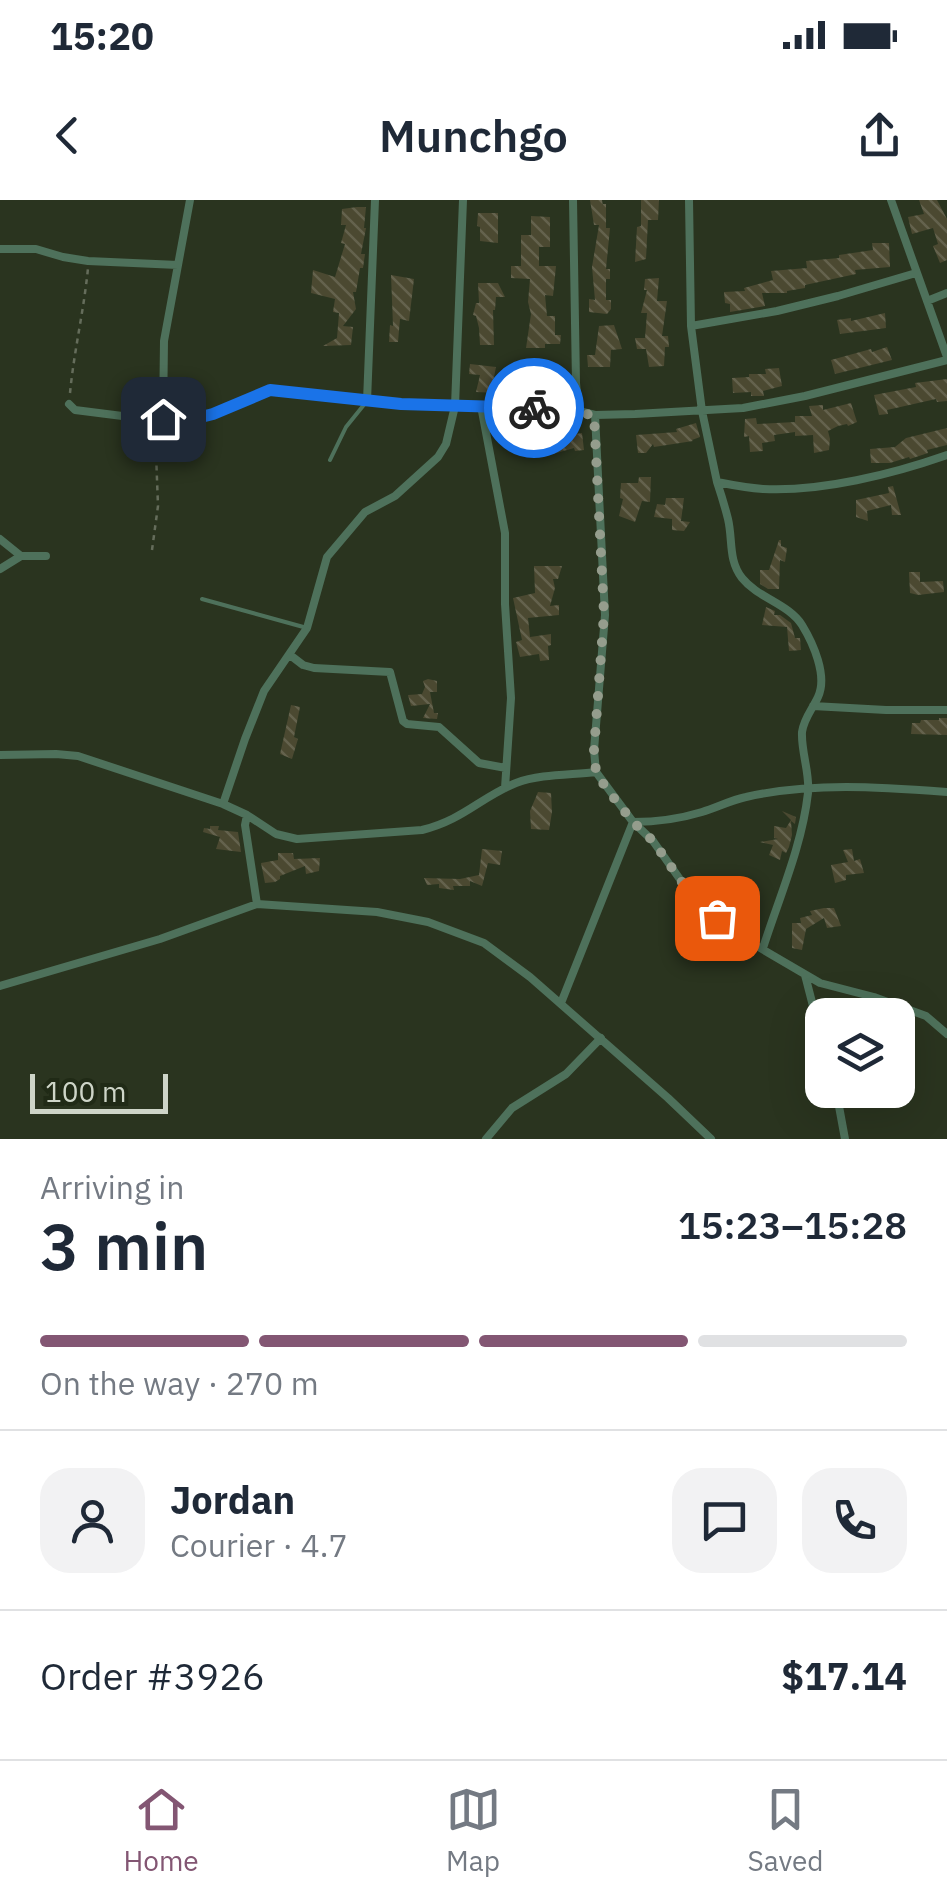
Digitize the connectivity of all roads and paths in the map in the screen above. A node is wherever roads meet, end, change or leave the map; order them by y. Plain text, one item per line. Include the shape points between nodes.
1 (190, 200) edge
2 (375, 200) edge
3 (463, 200) edge
4 (573, 200) edge
5 (690, 200) edge
6 (891, 200) edge
7 (0, 249) edge
8 (88, 261) junction
9 (178, 266) junction
10 (916, 273) junction
11 (947, 294) edge
12 (927, 301) junction
13 (691, 326) junction
14 (947, 359) edge
15 (367, 401) junction
16 (69, 404) joint
17 (455, 406) junction
18 (481, 406) junction
19 (702, 410) junction
20 (579, 411) junction
21 (594, 415) junction
22 (159, 420) junction
23 (947, 454) edge
24 (330, 460) dead end
25 (717, 482) junction
26 (0, 539) edge
27 (152, 550) dead end
28 (21, 556) junction
29 (46, 556) dead end
30 (0, 569) edge
31 (202, 598) dead end
32 (308, 628) junction
33 (290, 655) junction
34 (813, 706) junction
35 (947, 710) edge
36 (0, 754) edge
37 (506, 768) junction
38 (596, 772) junction
39 (505, 788) junction
40 (808, 788) junction
41 (947, 792) edge
42 (224, 804) junction
43 (247, 814) junction
44 (633, 822) junction
45 (256, 904) junction
46 (763, 948) junction
47 (806, 975) junction
48 (0, 986) edge
49 (812, 998) edge
50 (561, 1003) junction
51 (947, 1034) edge
52 (601, 1038) junction
53 (839, 1108) edge
54 (486, 1139) edge
55 (711, 1139) edge
56 (845, 1139) edge

1 - 9 street
2 - 15 street
3 - 17 street
4 - 20 street
5 - 13 street
6 - 10 street
7 - 8 street via 36,248
8 - 9 street
8 - 16 path
9 - 22 street
10 - 12 street
10 - 13 street via 777,311
11 - 12 street
12 - 14 street
13 - 19 street
14 - 19 street via 805,396
15 - 17 street
15 - 22 street via 270,390 213,414
15 - 24 lane
16 - 22 street
17 - 18 street
17 - 32 street via 438,458 366,512 327,556
18 - 20 street
18 - 37 street via 505,533 511,698
19 - 21 street
19 - 25 street
20 - 21 street
21 - 38 street via 604,614
22 - 27 path
23 - 25 street via 830,484 764,489
25 - 34 street via 736,570 759,595 795,616 813,650 821,678
26 - 28 street
28 - 29 street
28 - 30 street
31 - 32 lane
32 - 33 street
33 - 37 street via 314,668 390,672 402,721 438,727 479,762
33 - 42 street via 264,691
34 - 35 street
34 - 40 street via 802,732
36 - 42 street via 78,756
37 - 39 street
38 - 39 street
38 - 44 street
39 - 43 street via 453,820 422,830 297,839
40 - 41 street
40 - 44 street
40 - 46 street via 802,828
42 - 43 street
43 - 45 street
44 - 46 street via 696,902
44 - 50 street
45 - 48 street
45 - 50 street via 428,922 484,943
46 - 47 street
47 - 49 street
47 - 51 street via 926,1016
50 - 52 street
52 - 54 street via 566,1074 512,1108
52 - 55 street
53 - 56 street

